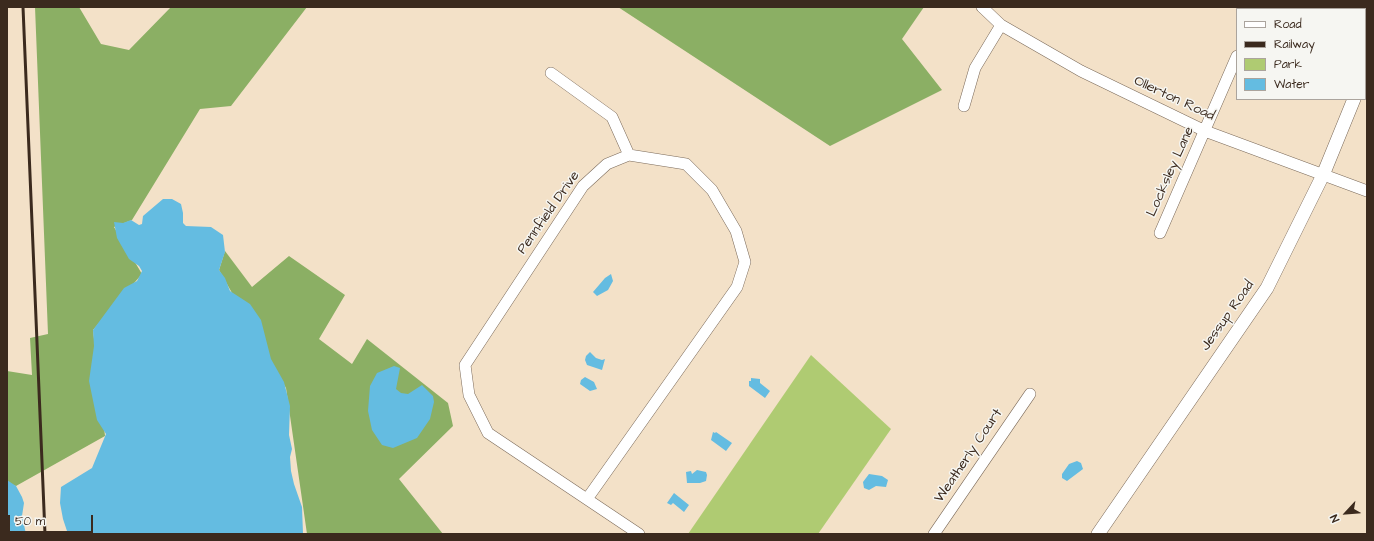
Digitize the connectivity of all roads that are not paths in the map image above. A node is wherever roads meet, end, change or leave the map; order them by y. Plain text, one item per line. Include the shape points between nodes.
1 (982, 7) edge
2 (1001, 25) junction
3 (1236, 58) edge
4 (551, 73) dead end
5 (1354, 100) edge
6 (964, 106) dead end
7 (1206, 131) junction
8 (629, 155) junction
9 (1323, 175) junction
10 (1367, 192) edge
11 (1160, 233) dead end
12 (1030, 394) dead end
13 (587, 499) junction
14 (639, 534) edge
15 (934, 534) edge
16 (1098, 534) edge

1 - 2 street, Ollerton Road
2 - 6 street via 975,68
2 - 7 street, Ollerton Road via 1081,71
3 - 7 street, Locksley Lane
4 - 8 street via 612,117
5 - 9 street, Jessup Road
7 - 9 street, Ollerton Road
7 - 11 street, Locksley Lane
8 - 13 street via 686,164 712,190 736,231 745,262 737,288
8 - 13 street, Pennfield Drive via 607,164 583,186 465,365 469,395 488,432
9 - 10 street, Ollerton Road
9 - 16 street, Jessup Road via 1267,288
12 - 15 street, Weatherly Court
13 - 14 street, Pennfield Drive

